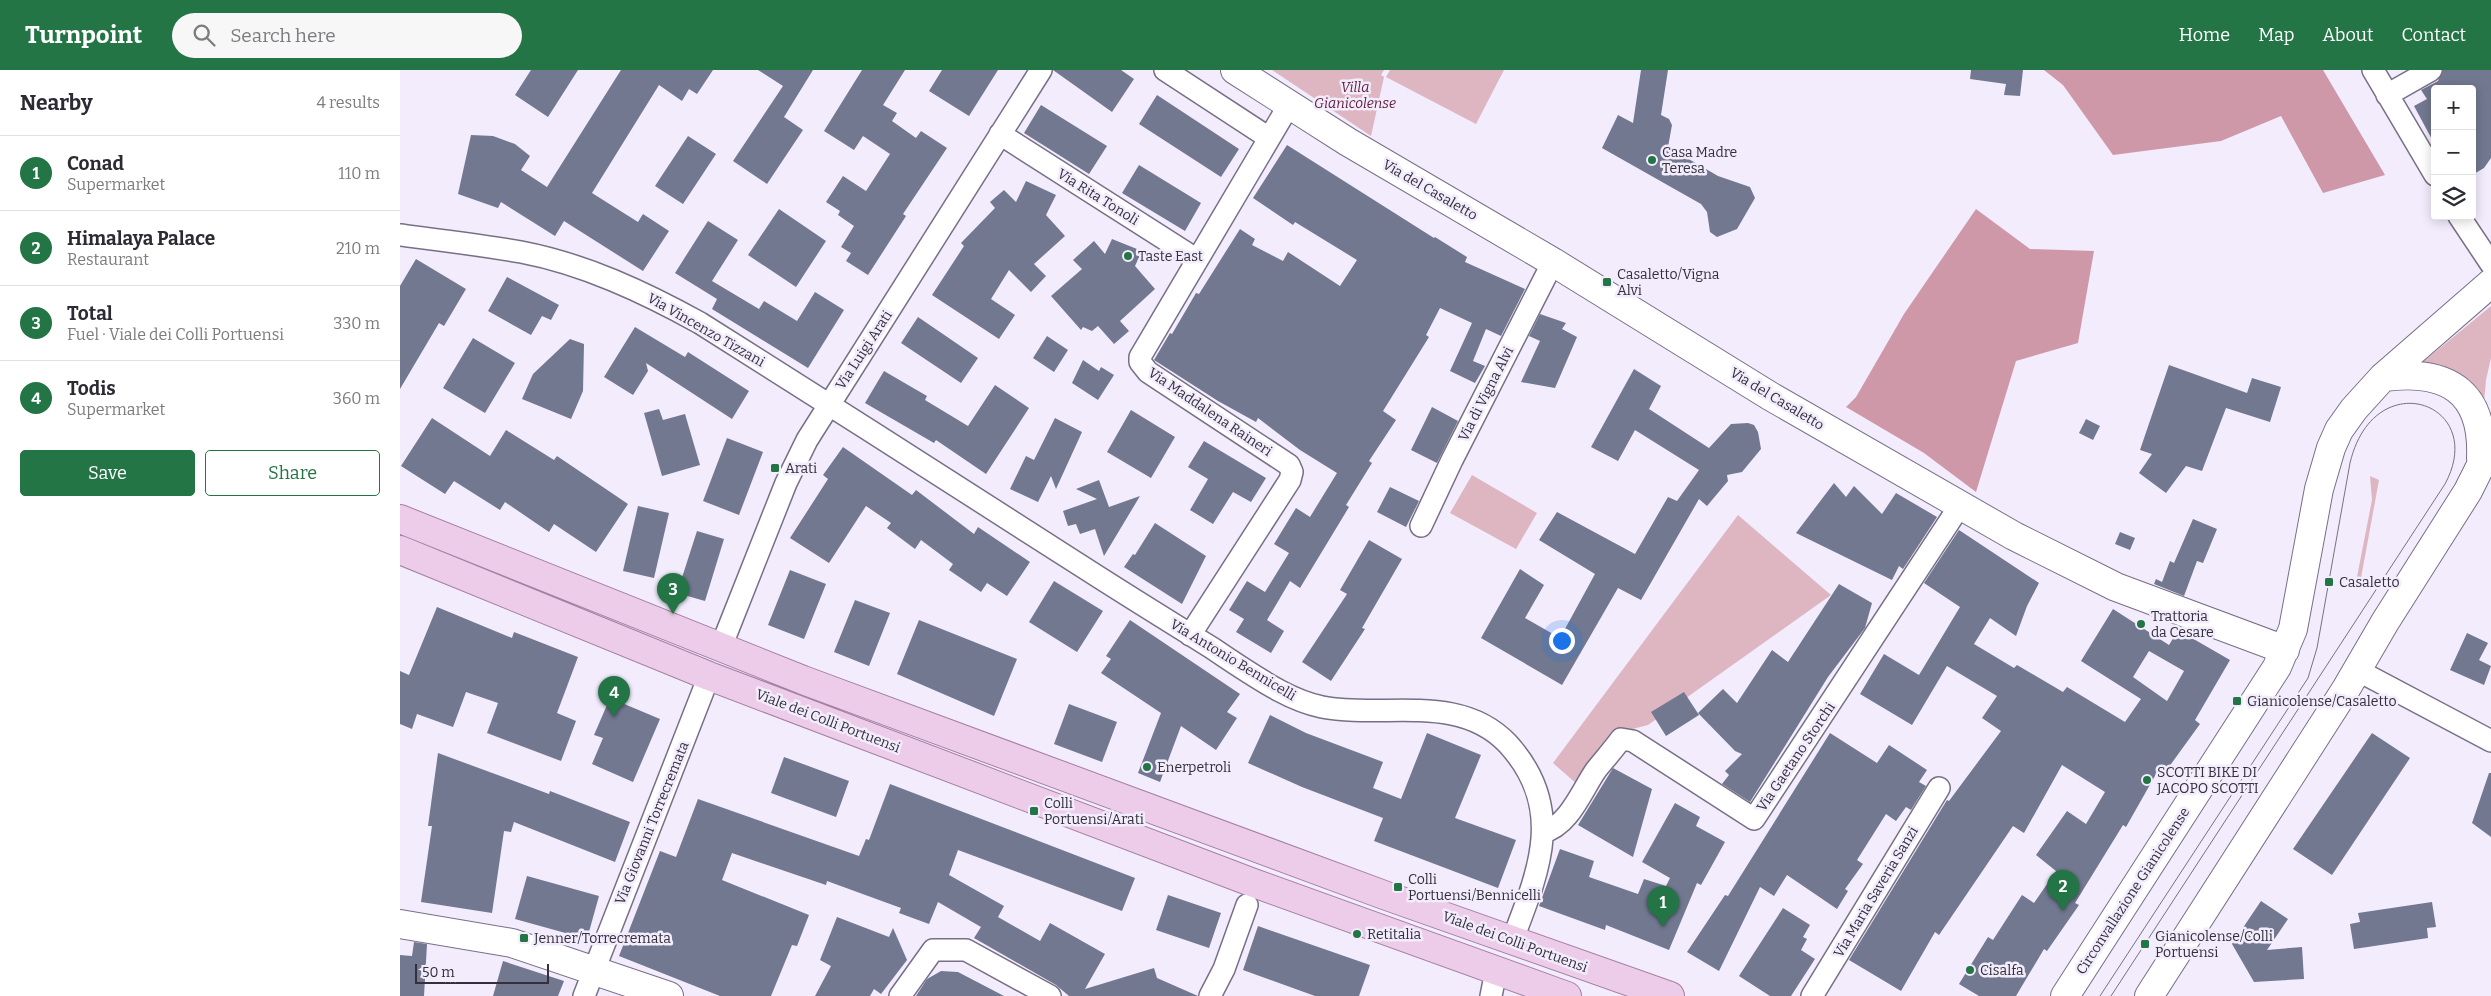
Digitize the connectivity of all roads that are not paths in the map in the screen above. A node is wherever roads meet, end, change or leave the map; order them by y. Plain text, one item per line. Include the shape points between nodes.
1 (1041, 70) edge
2 (1165, 70) edge
3 (1235, 70) edge
4 (2373, 70) edge
5 (2431, 70) edge
6 (2387, 94) junction
7 (1289, 105) junction
8 (1000, 134) junction
9 (1269, 138) junction
10 (2431, 168) edge
11 (2462, 220) edge
12 (400, 235) edge
13 (1196, 259) junction
14 (1553, 262) junction
15 (2491, 264) edge
16 (2491, 283) edge
17 (2383, 377) junction
18 (829, 405) junction
19 (2491, 437) edge
20 (2480, 467) junction
21 (1957, 510) dead end
22 (400, 519) edge
23 (1421, 526) dead end
24 (400, 550) edge
25 (653, 620) junction
26 (1190, 635) junction
27 (721, 647) junction
28 (642, 649) junction
29 (2286, 650) junction
30 (2357, 670) junction
31 (708, 676) junction
32 (2491, 741) edge
33 (1026, 761) junction
34 (1939, 788) dead end
35 (1015, 791) junction
36 (1172, 815) junction
37 (1543, 832) junction
38 (1160, 848) junction
39 (1384, 895) junction
40 (1247, 905) dead end
41 (400, 924) edge
42 (1373, 926) junction
43 (1512, 941) junction
44 (594, 969) junction
45 (1494, 984) edge
46 (1654, 994) edge
47 (584, 996) edge
48 (669, 996) edge
49 (900, 996) edge
50 (1050, 996) edge
51 (1210, 996) edge
52 (1567, 996) edge
53 (1812, 996) edge
54 (2065, 996) edge
55 (2149, 996) edge

1 - 8 street, Via Luigi Arati
2 - 9 street
3 - 7 main road, Via del Casaletto
4 - 6 street
5 - 6 street
6 - 10 street
7 - 9 street, Via Maddalena Raineri
7 - 14 main road, Via del Casaletto
8 - 13 street, Via Rita Tonoli
8 - 18 street, Via Luigi Arati
9 - 13 street, Via Maddalena Raineri
11 - 15 street
12 - 18 street, Via Vincenzo Tizzani via 521,252 623,284 700,323
13 - 26 street, Via Maddalena Raineri via 1143,349 1140,362 1148,372 1289,465 1292,472 1290,480
14 - 23 street, Via di Vigna Alvi
14 - 29 main road, Via del Casaletto via 1770,396 2067,564 2150,601
16 - 17 main road, Circonvallazione Gianicolense
17 - 20 main road via 2415,374 2432,377 2465,397 2472,405 2480,427
17 - 29 main road, Circonvallazione Gianicolense via 2348,416 2331,448 2319,489 2297,614
18 - 26 street, Via Antonio Bennicelli
18 - 27 street, Via Luigi Arati via 792,469
19 - 20 main road
20 - 30 main road
21 - 37 street, Via Gaetano Storchi via 1754,819 1624,738 1596,770 1565,817
22 - 25 main road, Viale dei Colli Portuensi
24 - 28 main road, Viale dei Colli Portuensi
25 - 27 main road, Viale dei Colli Portuensi
25 - 28 street
26 - 37 street, Via Antonio Bennicelli via 1279,690 1308,703 1336,709 1444,712 1484,726 1503,740 1529,771 1538,793
27 - 33 main road, Viale dei Colli Portuensi
28 - 31 main road, Viale dei Colli Portuensi
29 - 54 main road, Circonvallazione Gianicolense
30 - 32 street
30 - 55 main road
31 - 35 main road, Viale dei Colli Portuensi
31 - 44 street, Via Giovanni Torrecremata
33 - 35 street
33 - 36 main road, Viale dei Colli Portuensi
34 - 53 street, Via Maria Saveria Sanzi
35 - 38 main road, Viale dei Colli Portuensi
36 - 38 street
36 - 39 main road, Viale dei Colli Portuensi
37 - 43 street, Via Antonio Bennicelli via 1540,857
38 - 42 main road, Viale dei Colli Portuensi
39 - 42 street
39 - 43 main road, Viale dei Colli Portuensi
40 - 51 street via 1224,969
41 - 44 main road via 512,943
42 - 45 main road, Viale dei Colli Portuensi
43 - 46 main road, Viale dei Colli Portuensi
44 - 47 street, Via Giovanni Torrecremata
44 - 48 main road
45 - 52 main road, Viale dei Colli Portuensi
49 - 50 street via 932,950 966,950

